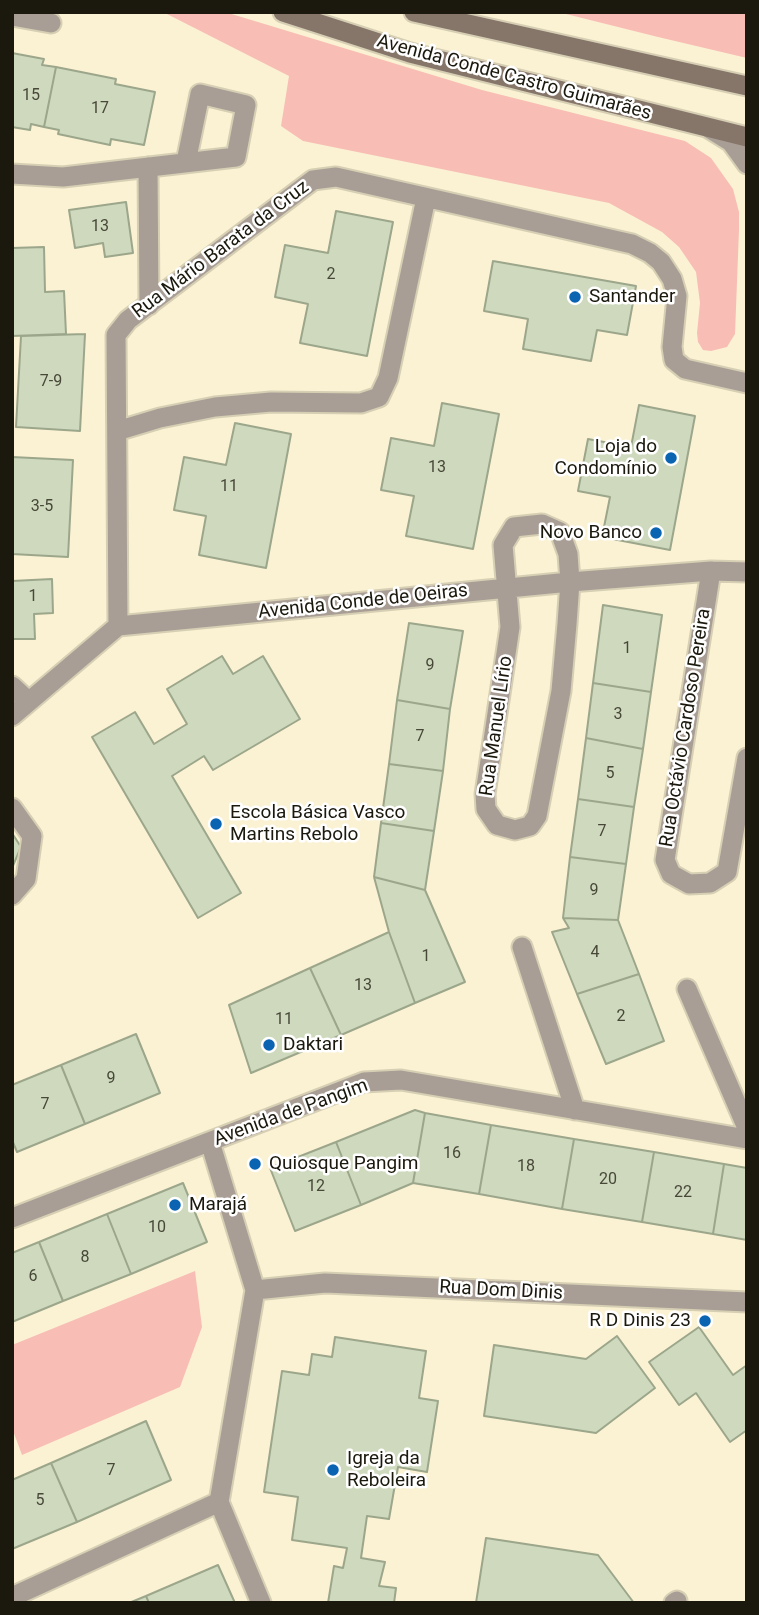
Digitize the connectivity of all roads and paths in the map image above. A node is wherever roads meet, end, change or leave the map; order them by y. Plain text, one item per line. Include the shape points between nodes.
1 (283, 12) edge
2 (414, 12) edge
3 (12, 16) edge
4 (51, 23) dead end
5 (747, 86) edge
6 (709, 128) junction
7 (747, 137) edge
8 (186, 162) dead end
9 (747, 164) edge
10 (148, 167) junction
11 (12, 174) edge
12 (426, 198) junction
13 (149, 305) junction
14 (747, 383) edge
15 (117, 431) junction
16 (711, 571) junction
17 (747, 572) edge
18 (570, 582) junction
19 (505, 587) junction
20 (118, 626) junction
21 (12, 686) edge
22 (28, 701) junction
23 (12, 716) edge
24 (747, 758) edge
25 (12, 808) edge
26 (12, 895) edge
27 (522, 947) dead end
28 (687, 989) dead end
29 (575, 1110) junction
30 (747, 1128) edge
31 (747, 1139) edge
32 (210, 1142) junction
33 (12, 1218) edge
34 (255, 1290) junction
35 (747, 1302) edge
36 (219, 1502) junction
37 (12, 1597) edge
38 (261, 1603) edge

1 - 6 main road, Avenida Conde Castro Guimarães via 411,53
2 - 5 main road, Avenida Conde Castro Guimarães
3 - 4 street
6 - 7 main road, Avenida Conde Castro Guimarães
6 - 9 street via 731,142
8 - 10 street
10 - 11 street via 64,177
10 - 13 street
12 - 13 street, Rua Mário Barata da Cruz via 336,177 313,180
12 - 14 street, Rua Mário Barata da Cruz via 632,244 650,253 672,279 677,296 674,360 685,369
12 - 15 street via 388,377 379,397 361,404 271,402 215,407
13 - 15 street, Rua Mário Barata da Cruz via 116,335
15 - 20 street, Rua Mário Barata da Cruz
16 - 17 street, Avenida Conde de Oeiras
16 - 18 street, Avenida Conde de Oeiras
16 - 24 street, Rua Octávio Cardoso Pereira via 665,860 671,874 689,884 710,883 727,872
18 - 19 street, Avenida Conde de Oeiras
18 - 19 street, Rua Manuel Lírio via 561,532 542,524 514,527 503,545
18 - 19 street, Rua Manuel Lírio via 561,691 537,816 530,826 515,830 497,825 486,810 485,794 510,627
19 - 20 street, Avenida Conde de Oeiras
20 - 22 street
21 - 22 street
22 - 23 street
25 - 26 street via 32,836 26,879
27 - 29 street
28 - 30 street
29 - 31 street, Avenida de Pangim
29 - 32 street, Avenida de Pangim via 401,1080 364,1082
32 - 33 street, Avenida de Pangim
32 - 34 street
34 - 35 street, Rua Dom Dinis via 325,1283
34 - 36 street
36 - 37 street
36 - 38 street

